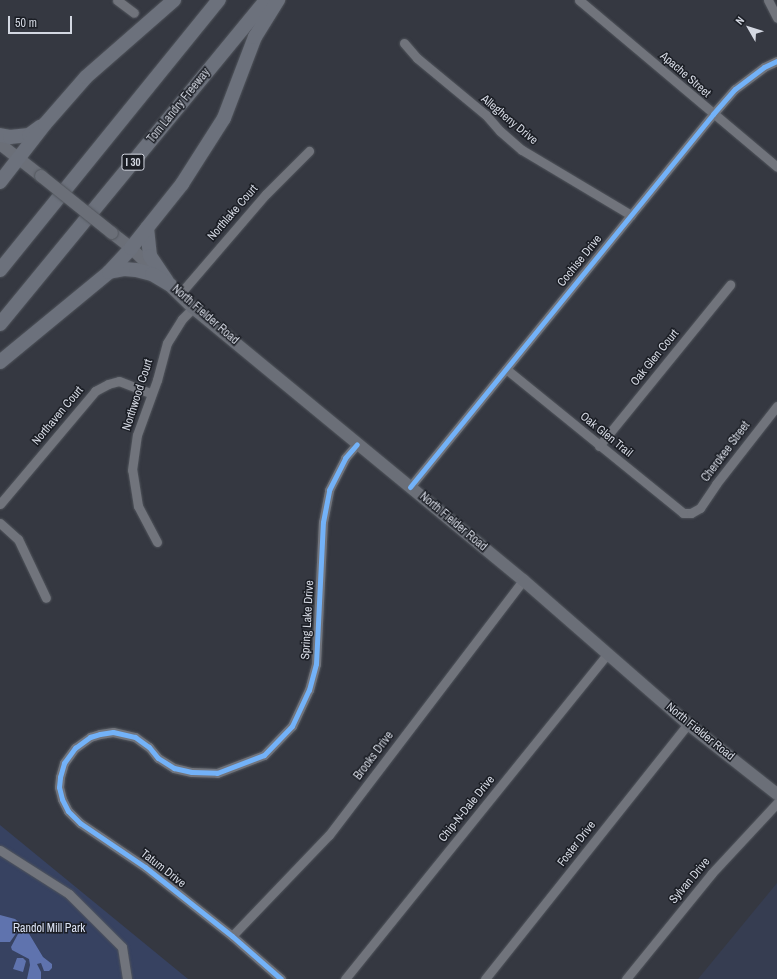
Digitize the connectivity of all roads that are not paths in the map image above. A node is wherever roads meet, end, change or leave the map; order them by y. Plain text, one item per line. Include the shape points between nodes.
1 (117, 0) edge
2 (174, 0) edge
3 (219, 0) edge
4 (266, 0) edge
5 (278, 0) edge
6 (580, 0) edge
7 (768, 0) edge
8 (134, 13) dead end
9 (777, 18) edge
10 (404, 43) dead end
11 (777, 60) edge
12 (713, 114) junction
13 (45, 124) junction
14 (0, 135) edge
15 (0, 144) edge
16 (309, 151) dead end
17 (18, 158) junction
18 (777, 167) edge
19 (1, 178) edge
20 (631, 215) junction
21 (147, 228) junction
22 (131, 248) junction
23 (0, 270) edge
24 (109, 272) junction
25 (730, 285) dead end
26 (174, 290) junction
27 (193, 308) junction
28 (0, 324) edge
29 (0, 362) edge
30 (506, 369) junction
31 (151, 393) junction
32 (777, 406) edge
33 (357, 444) junction
34 (599, 446) junction
35 (410, 487) junction
36 (0, 504) edge
37 (694, 512) joint
38 (0, 523) edge
39 (158, 542) dead end
40 (523, 580) junction
41 (46, 598) dead end
42 (607, 654) junction
43 (688, 724) junction
44 (64, 762) joint
45 (777, 794) edge
46 (777, 803) edge
47 (0, 850) edge
48 (232, 936) junction
49 (127, 979) edge
50 (281, 979) edge
51 (346, 979) edge
52 (485, 979) edge
53 (626, 979) edge

1 - 8 street
2 - 13 highway via 86,77
3 - 23 highway
4 - 28 highway, Tom Landry Freeway / I 30
5 - 21 highway via 255,37 224,118 182,184
6 - 12 street, Apache Street
7 - 9 street
10 - 20 street, Allegheny Drive via 417,58 486,115 522,150
11 - 12 street, Cochise Drive via 735,89
12 - 18 street, Apache Street
12 - 20 street, Cochise Drive
13 - 14 highway via 29,135
13 - 17 highway
15 - 17 main road, North Fielder Road
16 - 26 street, Northlake Court
17 - 19 highway
17 - 22 main road, North Fielder Road, bridge
20 - 30 street, Cochise Drive
21 - 22 highway
21 - 26 highway via 150,256
22 - 24 highway
22 - 26 main road, North Fielder Road
24 - 26 highway via 124,269 152,274
24 - 29 highway
25 - 34 street, Oak Glen Court
26 - 27 main road, North Fielder Road
27 - 31 street, Northwood Court via 182,319 167,343
27 - 33 main road, North Fielder Road
30 - 34 street, Oak Glen Trail
30 - 35 street, Cochise Drive
31 - 36 street, Northaven Court via 119,382 95,391
31 - 39 street, Northwood Court via 137,435 132,470 138,506
32 - 37 street, Cherokee Street via 700,508
33 - 35 main road, North Fielder Road
33 - 44 street, Spring Lake Drive via 345,458 329,490 323,522 316,664 309,690 292,726 264,755 218,773 174,768 158,758 135,736 113,732 86,739 74,748
34 - 37 street, Oak Glen Trail via 674,507 683,513
35 - 40 main road, North Fielder Road
38 - 41 street via 18,539
40 - 42 main road, North Fielder Road
40 - 48 street, Brooks Drive via 329,835
42 - 43 main road, North Fielder Road
42 - 51 street, Chip-N-Dale Drive
43 - 45 main road, North Fielder Road
43 - 52 street, Foster Drive
44 - 48 street, Tatum Drive via 59,786 68,811 80,823 145,867
46 - 53 street, Sylvan Drive via 712,873
47 - 49 street via 69,894 122,947
48 - 50 street, Tatum Drive

